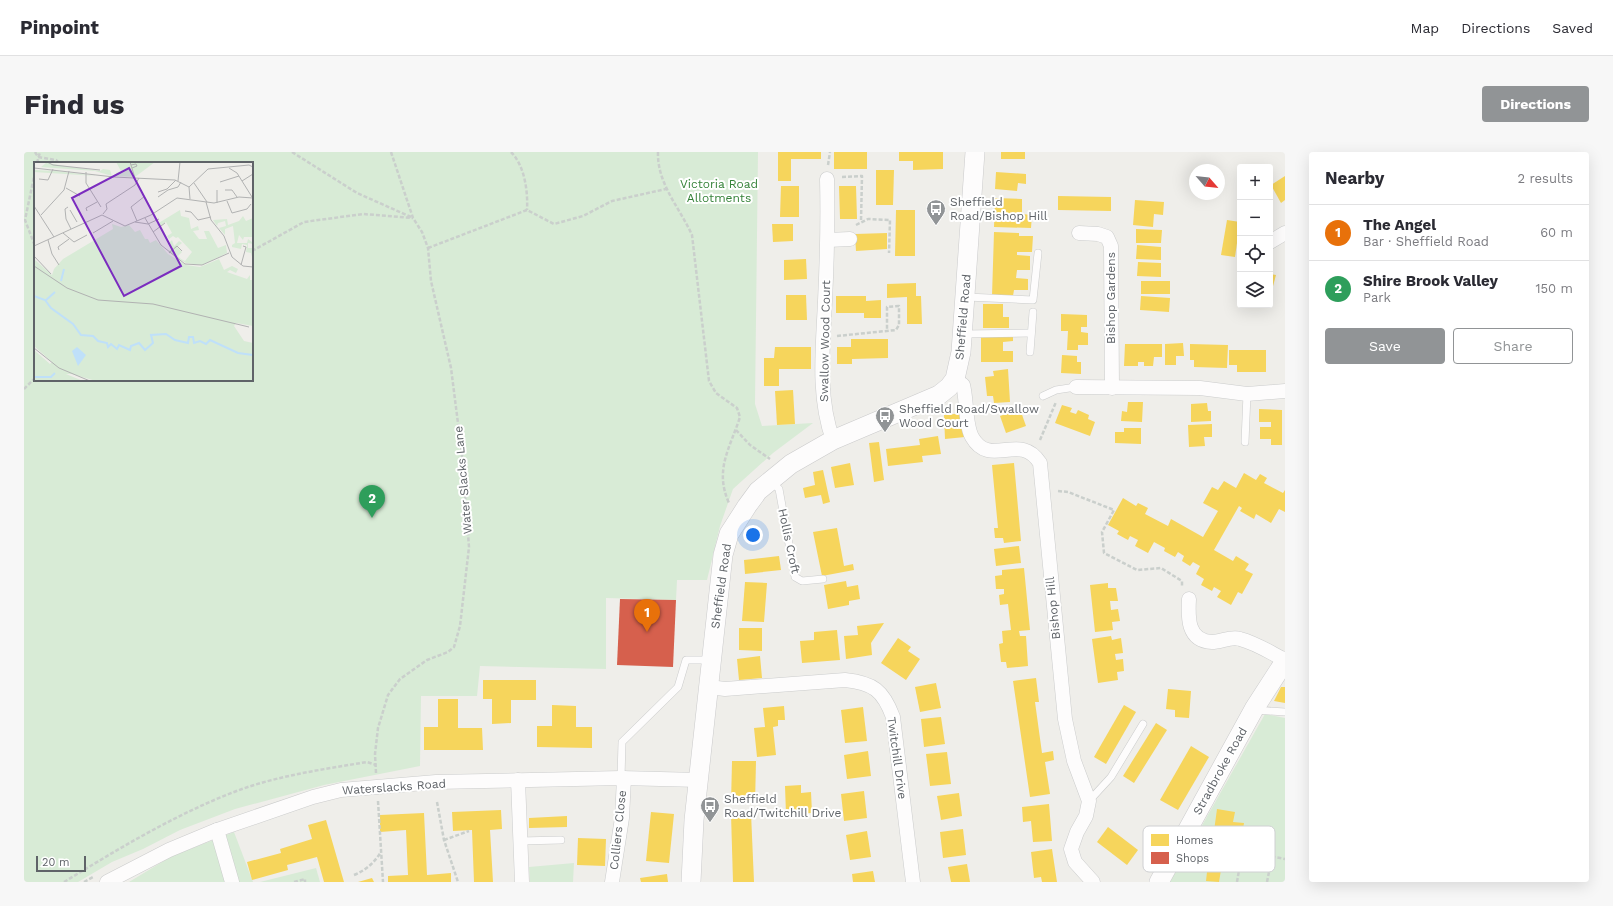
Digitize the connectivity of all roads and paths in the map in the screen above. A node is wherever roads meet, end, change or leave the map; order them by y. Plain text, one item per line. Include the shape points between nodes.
1 (35, 152) edge
2 (40, 152) edge
3 (292, 152) edge
4 (391, 152) edge
5 (511, 152) edge
6 (658, 152) edge
7 (975, 152) edge
8 (38, 157) junction
9 (37, 162) edge
10 (58, 162) edge
11 (34, 177) edge
12 (832, 178) joint
13 (666, 189) junction
14 (527, 210) junction
15 (413, 218) junction
16 (861, 221) junction
17 (852, 233) joint
18 (1079, 233) dead end
19 (1285, 233) edge
20 (828, 240) junction
21 (1273, 240) edge
22 (34, 243) edge
23 (428, 248) junction
24 (253, 249) edge
25 (889, 252) dead end
26 (1038, 253) dead end
27 (966, 297) junction
28 (1033, 312) dead end
29 (886, 331) junction
30 (1031, 333) junction
31 (963, 334) junction
32 (834, 336) dead end
33 (1030, 352) dead end
34 (34, 379) edge
35 (955, 379) junction
36 (1076, 387) joint
37 (1112, 388) junction
38 (24, 389) edge
39 (1285, 391) edge
40 (1247, 394) junction
41 (1043, 396) dead end
42 (1061, 400) dead end
43 (736, 430) junction
44 (833, 440) junction
45 (1040, 440) dead end
46 (1245, 442) dead end
47 (772, 460) dead end
48 (770, 480) junction
49 (1060, 491) dead end
50 (743, 513) junction
51 (823, 579) dead end
52 (1185, 595) joint
53 (712, 660) junction
54 (1285, 661) edge
55 (709, 687) junction
56 (1254, 710) junction
57 (1285, 712) edge
58 (1143, 724) dead end
59 (376, 765) junction
60 (376, 777) dead end
61 (622, 778) junction
62 (518, 780) junction
63 (699, 780) junction
64 (378, 799) dead end
65 (1088, 801) junction
66 (437, 802) dead end
67 (1190, 826) edge
68 (217, 830) junction
69 (469, 832) dead end
70 (444, 840) junction
71 (520, 840) junction
72 (561, 840) dead end
73 (381, 851) junction
74 (1275, 857) edge
75 (1285, 859) edge
76 (1165, 872) edge
77 (1239, 872) edge
78 (1269, 872) edge
79 (354, 875) dead end
80 (64, 882) edge
81 (107, 882) edge
82 (232, 882) edge
83 (294, 882) edge
84 (305, 882) edge
85 (383, 882) edge
86 (458, 882) edge
87 (522, 882) edge
88 (612, 882) edge
89 (691, 882) edge
90 (912, 882) edge
91 (1093, 882) edge
92 (1159, 882) edge
93 (1237, 882) edge
94 (1267, 882) edge

1 - 8 path
2 - 8 path
3 - 15 path via 357,193
4 - 15 path, Water Slacks Lane
5 - 14 path via 516,157 528,191
6 - 13 path
7 - 27 main road, Sheffield Road
8 - 9 path
8 - 10 path
11 - 22 path via 25,220
12 - 16 path via 862,176
12 - 20 street, Swallow Wood Court
13 - 14 path via 612,201 583,216 554,224
13 - 43 path via 692,235 709,381 716,392 737,408 740,417
14 - 23 path
15 - 23 path, Water Slacks Lane
15 - 24 path via 363,214 304,222
16 - 17 path
16 - 25 path via 890,220
17 - 20 street
18 - 37 street, Bishop Gardens via 1107,237 1111,246
19 - 21 street
20 - 44 street, Swallow Wood Court via 823,388 825,418
23 - 59 path, Water Slacks Lane via 431,281 451,368 461,448 468,554 460,626 454,647 427,660 405,675 388,695 378,728 374,754
26 - 27 lane via 1033,300
27 - 31 main road, Sheffield Road
28 - 30 lane
29 - 29 path via 887,307 899,306 899,325 896,330
29 - 32 path
30 - 31 lane
30 - 33 lane
31 - 35 main road, Sheffield Road
34 - 38 path
35 - 44 main road, Sheffield Road via 949,387 928,401
35 - 65 street, Bishop Hill via 963,386 972,437 982,448 993,452 1024,449 1034,454 1040,463 1065,719 1074,761
36 - 37 street
36 - 41 lane via 1056,390
37 - 40 street via 1200,388
39 - 40 street
40 - 46 lane
42 - 45 path via 1057,401 1052,410
43 - 47 path via 750,445
43 - 50 path via 727,449 723,466 723,486 730,504
44 - 48 main road, Sheffield Road via 791,464
48 - 50 main road, Sheffield Road
48 - 51 lane, Hollis Croft via 779,489 795,577 802,581
49 - 52 path via 1114,510 1102,532 1104,553 1137,570 1161,568 1182,580
50 - 53 main road, Sheffield Road via 729,534 723,555
52 - 54 street via 1192,632 1201,639 1212,642 1239,638
53 - 55 main road, Sheffield Road
53 - 61 lane via 686,660 678,687 622,742
54 - 56 main road, Stradbroke Road
55 - 63 main road, Sheffield Road
55 - 90 street, Twitchill Drive via 725,689 845,680 859,681 882,694 893,717
56 - 57 lane
56 - 67 main road, Stradbroke Road
58 - 65 lane via 1111,777
59 - 60 path, Water Slacks Lane
59 - 80 path via 367,762 299,773 242,789 134,840
61 - 62 street, Waterslacks Road
61 - 63 street, Waterslacks Road
61 - 88 street, Colliers Close via 622,818
62 - 68 street, Waterslacks Road via 436,782 341,790 313,796
62 - 71 street
63 - 89 main road, Sheffield Road via 692,840
64 - 73 path
65 - 91 street via 1086,816 1072,849 1075,862
66 - 70 path
68 - 81 street, Waterslacks Road via 168,850
68 - 82 street
69 - 70 path
70 - 86 path
71 - 72 lane
71 - 87 street
73 - 79 path via 375,861
73 - 85 path
74 - 75 path
76 - 92 main road, Stradbroke Road
77 - 93 path
78 - 94 path
83 - 84 path via 305,879

